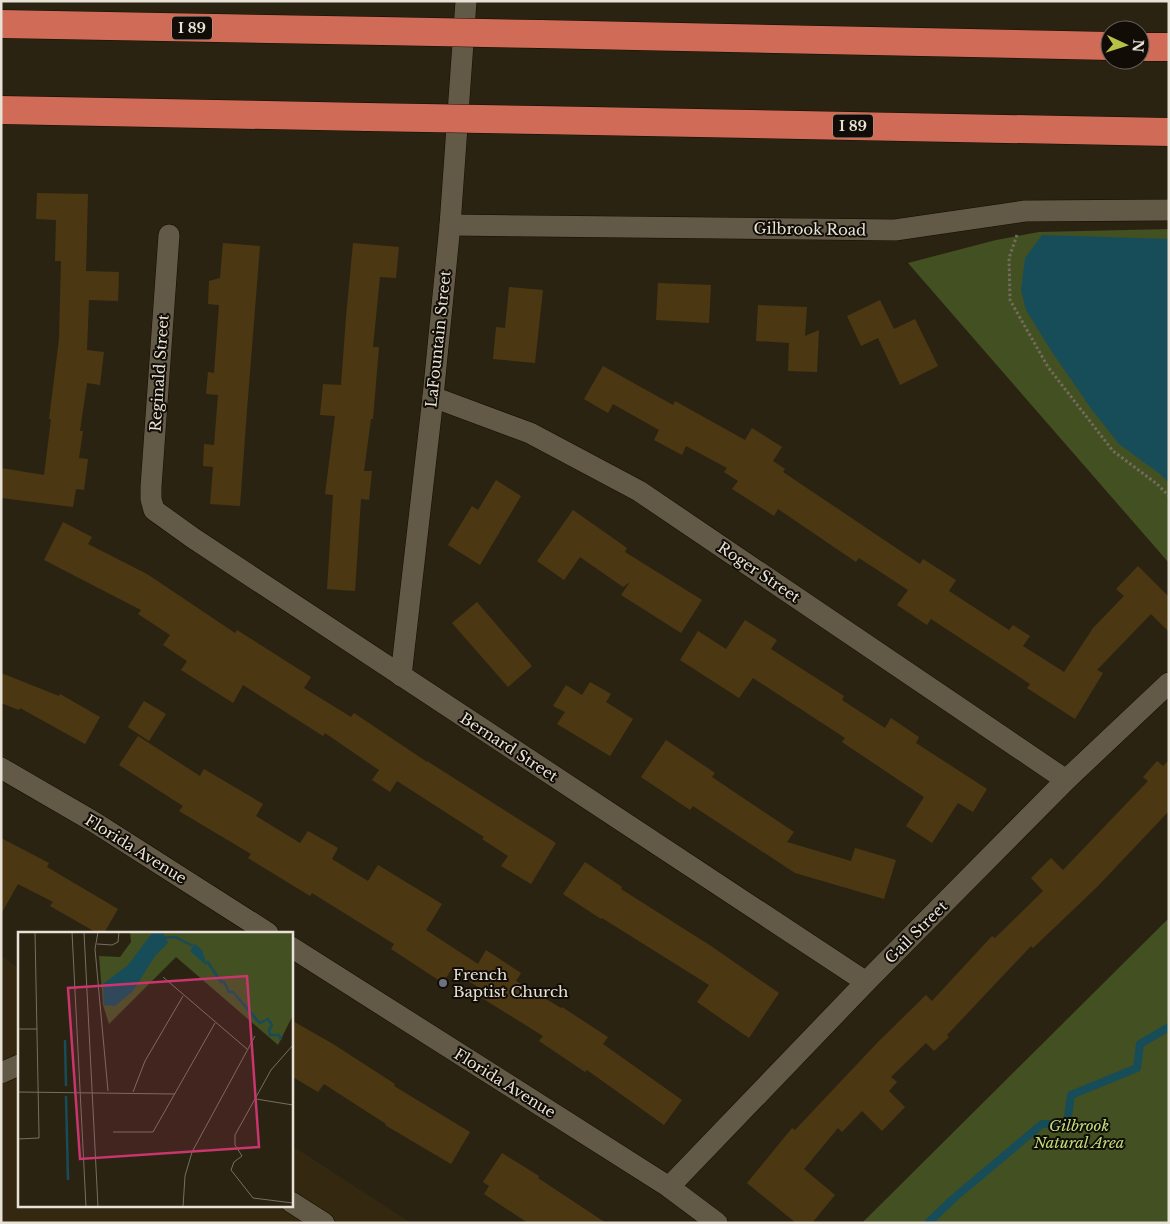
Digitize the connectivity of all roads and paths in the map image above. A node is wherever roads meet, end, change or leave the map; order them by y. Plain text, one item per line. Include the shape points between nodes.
1 (466, 1) edge
2 (1, 24) edge
3 (1100, 46) edge
4 (1150, 46) edge
5 (1169, 47) edge
6 (1, 110) edge
7 (1169, 132) edge
8 (1169, 210) edge
9 (1025, 211) junction
10 (450, 225) junction
11 (169, 236) dead end
12 (433, 397) junction
13 (1169, 496) edge
14 (154, 510) joint
15 (401, 676) junction
16 (1169, 683) edge
17 (1, 768) edge
18 (1066, 780) junction
19 (266, 932) edge
20 (292, 949) edge
21 (866, 982) junction
22 (18, 1065) edge
23 (1, 1073) edge
24 (669, 1187) junction
25 (292, 1203) edge
26 (324, 1223) edge
27 (717, 1223) edge

1 - 10 street, LaFountain Street
2 - 3 highway, I 89, bridge
4 - 5 highway
6 - 7 highway, I 89, bridge
8 - 9 street, Gilbrook Road
9 - 10 street, Gilbrook Road via 896,230
9 - 13 path via 1009,258 1010,300 1048,367 1113,452
10 - 12 street, LaFountain Street
11 - 14 street, Reginald Street via 151,487
12 - 15 street, LaFountain Street
12 - 18 street, Roger Street via 530,433 639,491
14 - 15 street, Bernard Street
15 - 21 street, Bernard Street
16 - 18 street, Gail Street
17 - 19 street, Florida Avenue via 94,822
18 - 21 street, Gail Street
20 - 24 street, Florida Avenue
21 - 24 street, Gail Street
22 - 23 street
24 - 27 street, Florida Avenue
25 - 26 street

